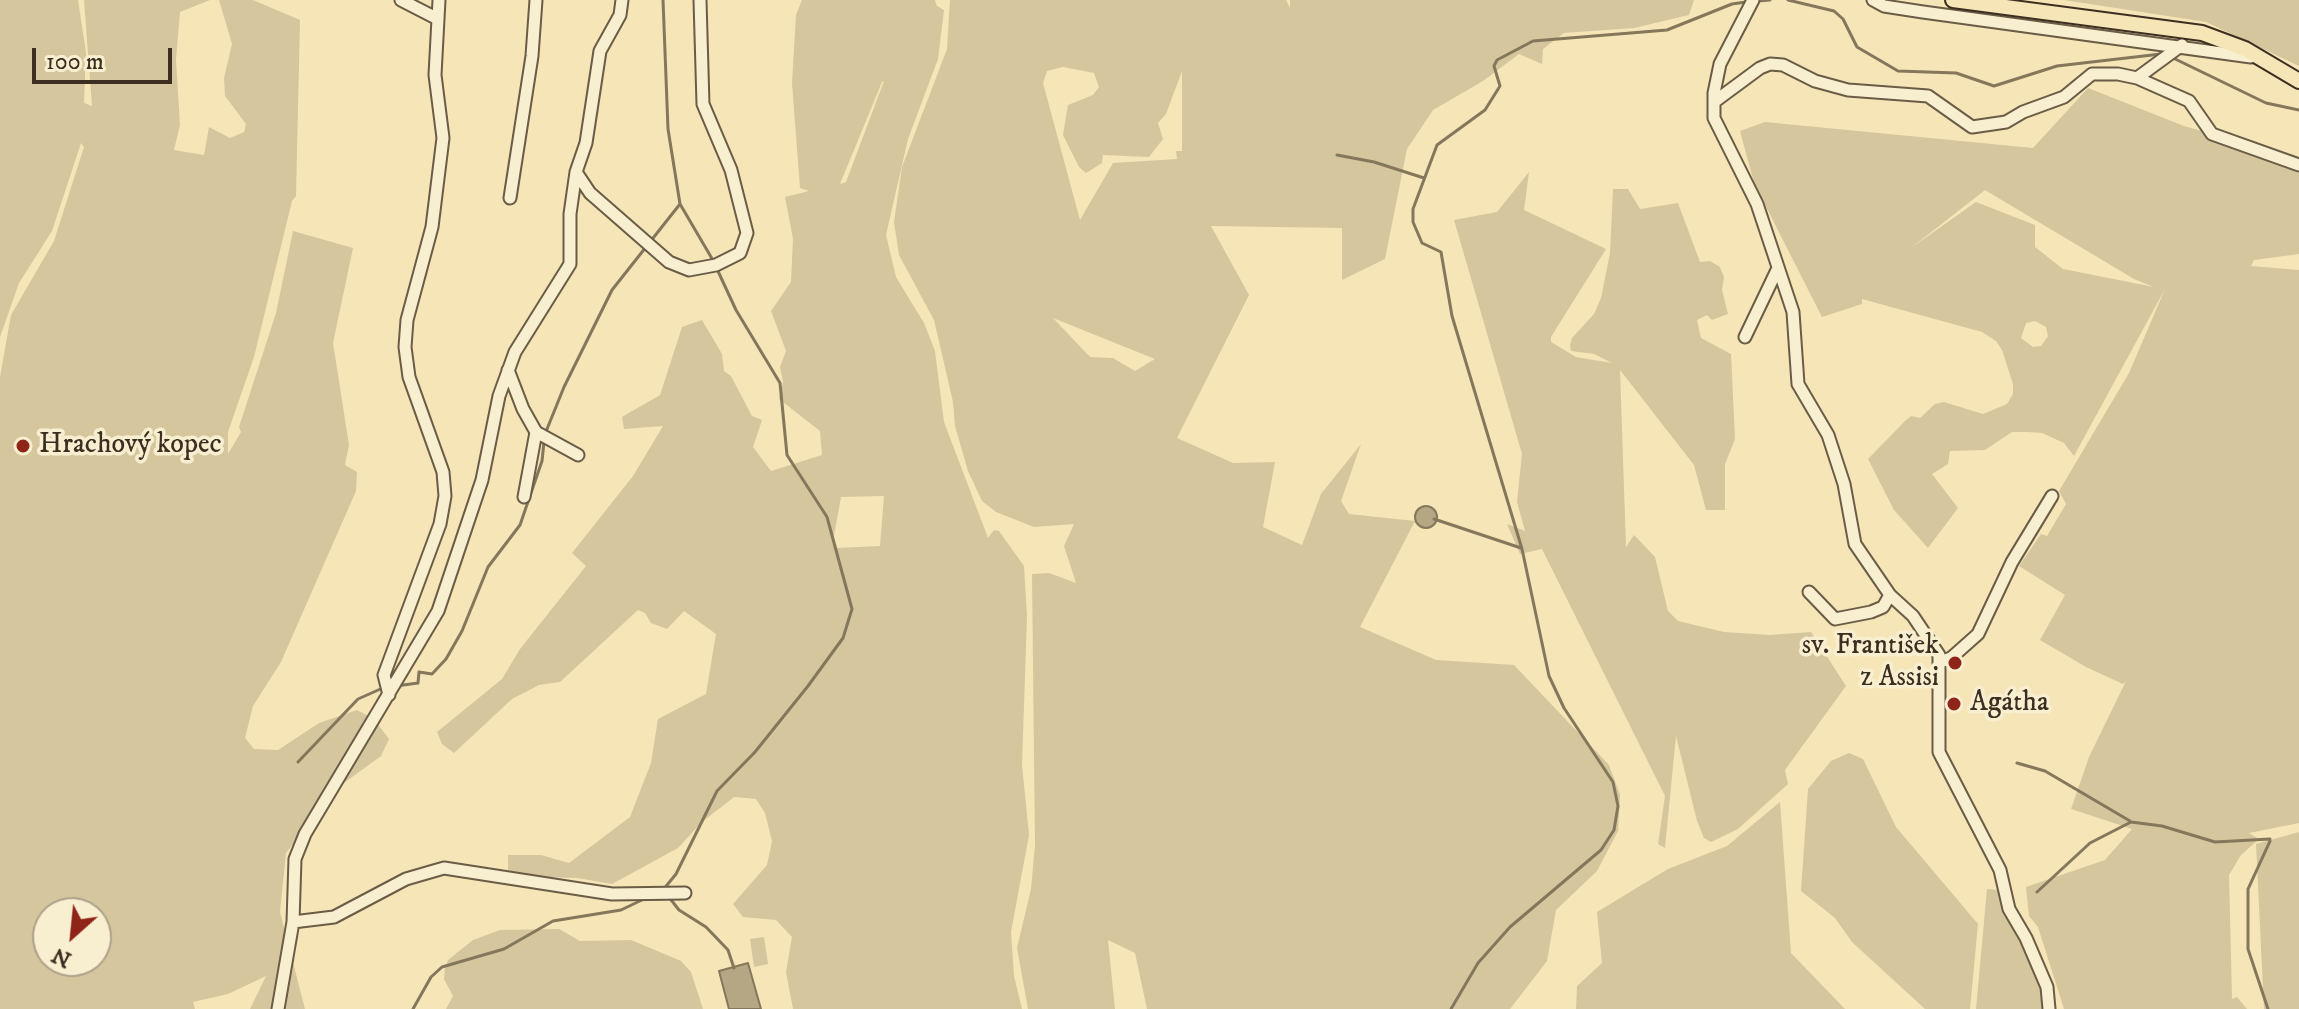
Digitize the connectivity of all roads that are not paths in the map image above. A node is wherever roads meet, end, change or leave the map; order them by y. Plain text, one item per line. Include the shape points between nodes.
1 (401, 0) edge
2 (439, 0) edge
3 (536, 0) edge
4 (622, 0) edge
5 (700, 0) edge
6 (1753, 0) edge
7 (1873, 0) edge
8 (1953, 0) edge
9 (438, 19) junction
10 (2182, 45) junction
11 (2264, 60) junction
12 (2137, 78) junction
13 (2299, 81) edge
14 (1714, 102) junction
15 (2299, 165) edge
16 (576, 172) junction
17 (510, 198) dead end
18 (1777, 270) junction
19 (1745, 337) dead end
20 (508, 370) junction
21 (536, 432) junction
22 (578, 455) dead end
23 (2052, 496) dead end
24 (524, 497) dead end
25 (1809, 592) dead end
26 (1890, 595) junction
27 (1940, 662) junction
28 (389, 695) junction
29 (685, 893) dead end
30 (293, 922) junction
31 (278, 1009) edge
32 (2049, 1009) edge

1 - 9 street
2 - 9 street
3 - 17 street
4 - 16 street via 620,15 600,51 586,143
5 - 16 street via 703,104 731,170 747,233 740,253 689,270 669,262 590,193
6 - 14 street via 1720,64
7 - 10 street via 1923,12
8 - 11 main road via 2202,33
9 - 28 street via 435,75 443,138 432,227 405,347 409,377 443,472 445,496 440,524 384,675
10 - 11 street
10 - 12 street
11 - 13 main road
12 - 14 street via 2092,74 2064,97 2006,122 1972,127 1928,96 1848,90 1783,65 1760,68
12 - 15 street via 2189,101 2212,134
14 - 18 street via 1714,118 1757,204
16 - 20 street via 570,264
18 - 19 street
18 - 26 street via 1793,312 1798,384 1828,435 1855,544
20 - 21 street
20 - 28 street via 482,480 438,611
21 - 22 street
21 - 24 street
23 - 27 street via 2012,562 1978,634
25 - 26 street via 1835,619 1883,607
26 - 27 street via 1931,640
27 - 32 street via 1939,752 2000,870 2009,909 2047,987
28 - 30 street via 305,834 295,859
29 - 30 street via 612,894 444,868 406,879 334,917
30 - 31 street

